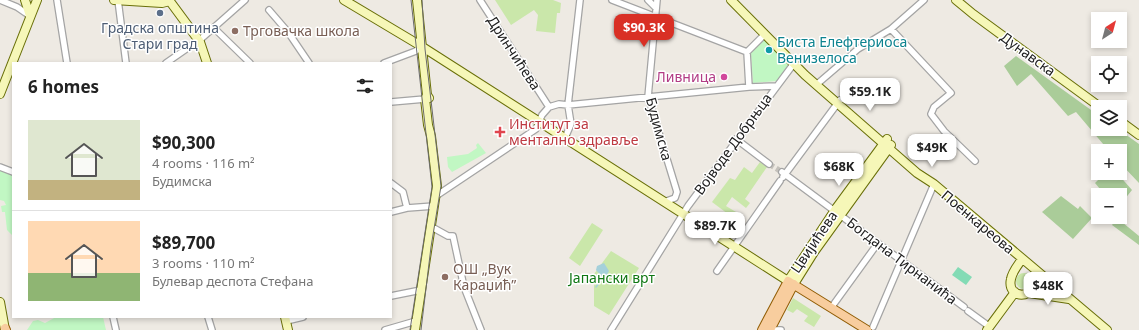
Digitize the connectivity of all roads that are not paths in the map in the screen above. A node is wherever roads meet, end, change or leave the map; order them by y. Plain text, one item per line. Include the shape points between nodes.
1 (0, 0) edge
2 (25, 0) edge
3 (37, 0) edge
4 (57, 0) edge
5 (114, 0) edge
6 (118, 0) edge
7 (245, 0) edge
8 (344, 0) edge
9 (417, 0) edge
10 (480, 0) edge
11 (580, 0) edge
12 (612, 0) edge
13 (648, 0) edge
14 (657, 0) edge
15 (731, 0) edge
16 (924, 0) edge
17 (956, 0) edge
18 (169, 1) edge
19 (656, 8) junction
20 (269, 10) dead end
21 (30, 16) junction
22 (656, 16) junction
23 (214, 28) junction
24 (891, 29) junction
25 (765, 34) junction
26 (199, 40) junction
27 (421, 46) junction
28 (747, 52) junction
29 (67, 62) edge
30 (126, 62) edge
31 (167, 62) edge
32 (207, 62) edge
33 (249, 62) edge
34 (308, 62) edge
35 (386, 62) edge
36 (795, 62) junction
37 (818, 83) junction
38 (776, 86) junction
39 (749, 87) junction
40 (0, 94) edge
41 (426, 97) junction
42 (648, 97) junction
43 (1091, 100) edge
44 (392, 102) edge
45 (839, 102) junction
46 (568, 105) junction
47 (549, 107) junction
48 (539, 122) junction
49 (1127, 126) edge
50 (1139, 135) edge
51 (565, 138) junction
52 (736, 139) junction
53 (888, 144) junction
54 (975, 161) dead end
55 (770, 164) tunnel mouth
56 (0, 167) edge
57 (12, 172) edge
58 (782, 176) junction
59 (392, 184) edge
60 (934, 184) junction
61 (436, 196) junction
62 (664, 202) junction
63 (434, 206) junction
64 (407, 208) junction
65 (392, 212) edge
66 (837, 213) junction
67 (683, 214) junction
68 (430, 226) junction
69 (878, 243) junction
70 (734, 246) junction
71 (1022, 259) junction
72 (903, 261) junction
73 (717, 271) dead end
74 (1045, 278) junction
75 (791, 283) junction
76 (421, 290) junction
77 (1015, 292) junction
78 (1029, 293) junction
79 (392, 296) edge
80 (1069, 299) junction
81 (0, 302) edge
82 (831, 308) junction
83 (113, 318) edge
84 (208, 318) edge
85 (285, 319) edge
86 (416, 321) junction
87 (988, 328) edge
88 (5, 329) edge
89 (870, 329) edge
90 (116, 330) edge
91 (212, 330) edge
92 (288, 330) edge
93 (385, 330) edge
94 (415, 330) edge
95 (481, 330) edge
96 (611, 330) edge
97 (762, 330) edge
98 (770, 330) edge
99 (774, 330) edge
100 (781, 330) edge
101 (1107, 330) edge

1 - 21 street
2 - 21 main road
3 - 21 main road
4 - 29 street
5 - 6 main road
6 - 18 main road via 162,3
6 - 30 street
7 - 23 street
8 - 27 main road
9 - 27 main road
10 - 47 street, Дринчићева
11 - 46 street
12 - 22 street
13 - 19 street
14 - 19 street, Будимска
15 - 25 main road, Поенкареова
16 - 24 street
17 - 43 main road, Дунавска
18 - 26 main road
19 - 22 street, Будимска
20 - 34 street
21 - 40 main road
22 - 28 street
22 - 42 street, Будимска
23 - 26 street
23 - 33 street
24 - 37 street via 858,49
24 - 54 street via 951,93 934,107 931,114 944,131
25 - 28 street
25 - 36 main road, Поенкареова
26 - 31 street
26 - 32 main road
27 - 35 street
27 - 41 main road
27 - 48 main road
28 - 39 street
36 - 37 main road, Поенкареова
36 - 38 street, Војводе Добрњца
37 - 45 main road, Поенкареова
38 - 39 street
38 - 52 street, Војводе Добрњца
39 - 42 street
41 - 44 street
41 - 61 main road
42 - 46 street
42 - 62 street, Будимска via 677,192 672,200
45 - 53 main road, Поенкареова
45 - 58 street
46 - 47 street
46 - 51 street via 571,124
47 - 48 street
48 - 51 main road
48 - 61 street via 536,129
49 - 50 main road
51 - 62 main road
52 - 55 street
52 - 67 street, Војводе Добрњца
53 - 60 main road, Поенкареова via 916,165
53 - 66 main road, Цвијићева
56 - 57 street
58 - 66 street, Богдана Тирнанића
58 - 70 street
59 - 64 street via 402,191
60 - 71 main road, Поенкареова
60 - 72 street
61 - 63 main road
62 - 67 main road
63 - 64 street
63 - 68 main road
64 - 65 street
66 - 69 street, Богдана Тирнанића
66 - 75 main road, Цвијићева
67 - 70 main road
67 - 96 street, Војводе Добрњца
68 - 76 main road
68 - 95 street via 453,236 464,287
69 - 72 street, Богдана Тирнанића
69 - 82 street
70 - 73 street
70 - 75 main road
71 - 74 main road, Поенкареова
71 - 77 main road, Поенкареова via 1010,280 1011,288
72 - 87 street, Богдана Тирнанића
72 - 89 street
74 - 78 main road
74 - 80 main road, Поенкареова
75 - 82 main road
75 - 97 main road, Цвијићева
75 - 98 main road, Цвијићева
76 - 79 street
76 - 86 main road
77 - 78 main road
77 - 87 main road
78 - 80 main road
80 - 101 main road, Поенкареова
81 - 88 main road
82 - 89 main road
83 - 90 street
84 - 91 street
85 - 92 main road
86 - 93 street
86 - 94 main road
99 - 100 street

